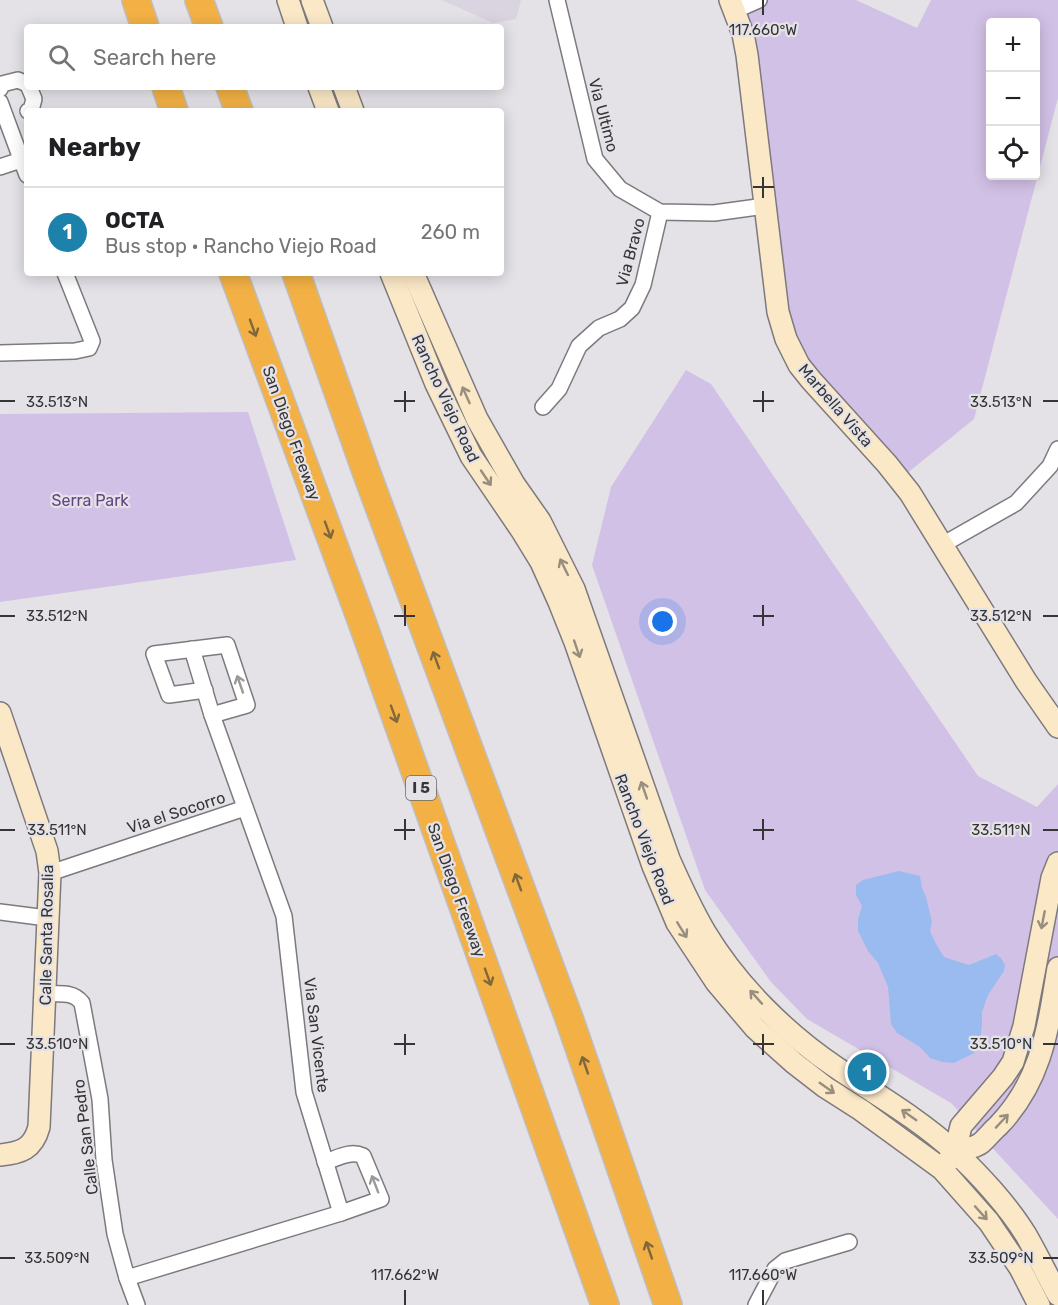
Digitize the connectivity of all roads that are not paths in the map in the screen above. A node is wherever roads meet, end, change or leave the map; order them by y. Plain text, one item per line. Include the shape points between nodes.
1 (136, 0) edge
2 (199, 0) edge
3 (288, 0) edge
4 (312, 0) edge
5 (557, 0) edge
6 (759, 0) edge
7 (732, 5) edge
8 (144, 24) edge
9 (208, 24) edge
10 (296, 24) edge
11 (321, 24) edge
12 (24, 83) edge
13 (0, 89) edge
14 (30, 90) edge
15 (167, 90) edge
16 (231, 90) edge
17 (320, 90) edge
18 (345, 90) edge
19 (2, 108) edge
20 (32, 108) edge
21 (173, 108) edge
22 (237, 108) edge
23 (326, 108) edge
24 (352, 108) edge
25 (24, 112) edge
26 (21, 160) junction
27 (0, 167) edge
28 (24, 168) edge
29 (765, 206) junction
30 (660, 212) junction
31 (66, 276) edge
32 (234, 276) edge
33 (297, 276) edge
34 (392, 276) edge
35 (414, 276) edge
36 (0, 352) edge
37 (543, 408) dead end
38 (1058, 448) edge
39 (942, 545) junction
40 (192, 649) junction
41 (205, 690) junction
42 (0, 713) edge
43 (212, 715) junction
44 (1058, 727) edge
45 (245, 808) junction
46 (1058, 863) edge
47 (50, 873) junction
48 (0, 912) edge
49 (47, 918) junction
50 (1058, 968) edge
51 (45, 994) junction
52 (955, 1152) junction
53 (8, 1154) edge
54 (325, 1162) junction
55 (942, 1169) junction
56 (341, 1213) junction
57 (849, 1242) dead end
58 (127, 1278) junction
59 (1058, 1295) edge
60 (136, 1305) edge
61 (605, 1305) edge
62 (668, 1305) edge
63 (756, 1305) edge
64 (1039, 1305) edge

1 - 8 highway
2 - 9 highway
3 - 10 main road
4 - 11 main road
5 - 30 street, Via Ultimo via 596,159 620,189
6 - 7 street
7 - 29 main road, Marbella Vista via 747,55
12 - 13 street via 18,80 2,84
14 - 20 street via 34,99
15 - 21 highway
16 - 22 highway
17 - 23 main road
18 - 24 main road
19 - 25 street via 14,117
19 - 26 street
26 - 27 street
26 - 28 street
29 - 30 street, Via Ultimo via 714,213
29 - 39 main road, Marbella Vista via 778,312 792,352 811,381 900,479
30 - 37 street, Via Bravo via 643,285 632,308 620,319 598,328 579,346 559,389
31 - 36 street via 92,341 89,348
32 -> 61 highway, San Diego Freeway / I 5
62 -> 33 highway via 570,1021
34 -> 55 main road, Rancho Viejo Road via 436,384 471,456 541,562 559,602 677,923 716,982 755,1028 825,1087
52 -> 35 main road, Rancho Viejo Road via 920,1122 801,1041 769,1012 706,934 669,859 574,589 540,521 477,419
38 - 39 street via 1050,466 1016,503
39 - 44 main road, Marbella Vista
40 - 41 street, Via San Vicente
40 - 41 street via 154,654 169,695
43 -> 40 street via 247,705 227,645
41 - 43 street, Via San Vicente
42 - 47 main road, Calle Santa Rosalia via 47,852
43 - 45 street, Via San Vicente
45 - 47 street, Via el Socorro
45 - 54 street, Via San Vicente via 284,915 304,1092
46 -> 52 main road via 1013,1062 962,1126
47 - 49 main road, Calle Santa Rosalia
48 - 49 street
49 - 51 main road, Calle Santa Rosalia
52 -> 50 main road via 980,1144 1007,1117 1027,1088 1048,1030
51 - 53 main road, Calle Santa Rosalia via 39,1127 28,1148
51 - 58 street, Calle San Pedro via 70,994 82,1003 100,1099 115,1234
52 - 55 main road
52 - 59 main road, Rancho Viejo Road via 1025,1233
54 - 56 street, Via San Vicente
56 -> 54 street via 381,1199 363,1156 351,1153
55 -> 64 main road, Rancho Viejo Road via 989,1222
56 - 58 street
57 - 63 street via 784,1261 775,1269
58 - 60 street, Calle San Pedro

